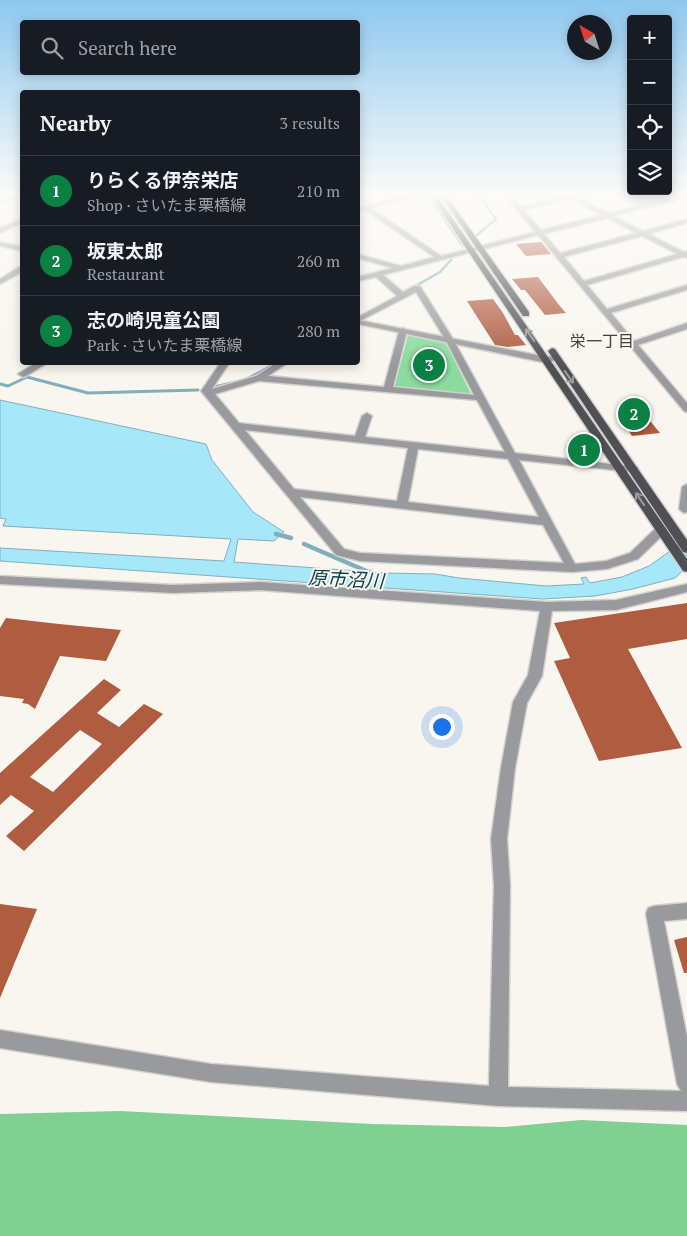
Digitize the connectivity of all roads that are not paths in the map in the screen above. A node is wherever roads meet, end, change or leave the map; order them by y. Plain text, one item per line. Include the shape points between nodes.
1 (429, 251) edge
2 (475, 251) edge
3 (481, 251) edge
4 (554, 251) edge
5 (577, 251) edge
6 (471, 252) junction
7 (686, 254) edge
8 (558, 256) junction
9 (360, 257) edge
10 (441, 259) junction
11 (401, 268) junction
12 (20, 270) edge
13 (360, 271) edge
14 (376, 275) junction
15 (360, 279) edge
16 (0, 282) edge
17 (582, 284) junction
18 (687, 287) edge
19 (401, 295) junction
20 (606, 312) junction
21 (360, 320) edge
22 (360, 321) edge
23 (687, 326) edge
24 (403, 331) junction
25 (449, 339) junction
26 (633, 344) junction
27 (552, 359) junction
28 (40, 365) edge
29 (224, 365) edge
30 (280, 365) edge
31 (23, 374) dead end
32 (259, 378) junction
33 (388, 390) junction
34 (206, 391) dead end
35 (480, 398) junction
36 (687, 409) edge
37 (367, 416) dead end
38 (237, 426) junction
39 (359, 439) junction
40 (414, 445) junction
41 (512, 456) junction
42 (619, 468) junction
43 (633, 469) junction
44 (687, 487) edge
45 (291, 492) junction
46 (402, 505) junction
47 (684, 509) dead end
48 (547, 522) junction
49 (668, 534) junction
50 (687, 549) edge
51 (572, 568) junction
52 (687, 568) edge
53 (0, 580) edge
54 (687, 588) edge
55 (547, 607) junction
56 (687, 911) edge
57 (0, 1039) edge
58 (687, 1084) edge
59 (498, 1096) junction
60 (687, 1101) edge

1 - 10 street
2 - 6 street
3 - 27 main road
4 - 8 street
5 - 8 street
6 - 10 street
27 -> 6 main road
7 - 17 street
8 - 17 street
9 - 11 street
10 - 11 street
11 - 14 street
12 - 16 street
13 - 14 street
14 - 15 street
14 - 19 street
17 - 20 street
18 - 20 street
19 - 21 street
19 - 25 street via 417,288
20 - 26 street
22 - 24 street
23 - 26 street
24 - 25 street
24 - 33 street
25 - 27 street
25 - 35 street
26 - 36 street
27 - 42 main road
27 -> 43 main road
28 - 31 street
29 - 34 street
30 - 32 street
32 - 33 street
32 - 38 street via 209,393
33 - 35 street
35 - 41 street
37 - 39 street
38 - 39 street
38 - 45 street
39 - 40 street
40 - 41 street
40 - 46 street
41 - 42 street
41 - 48 street
42 - 43 street
49 -> 42 main road
43 - 49 main road
44 - 47 street
45 - 46 street
45 - 51 street via 340,552 360,557
46 - 48 street
48 - 51 street
49 - 50 main road
49 - 51 street via 634,556 607,565
49 - 52 main road
53 - 55 street via 173,589 260,586
54 - 55 street via 616,605
55 - 59 street via 535,676 520,702 499,839 502,886
56 - 58 street via 654,914
57 - 59 street via 211,1073
59 - 60 street

